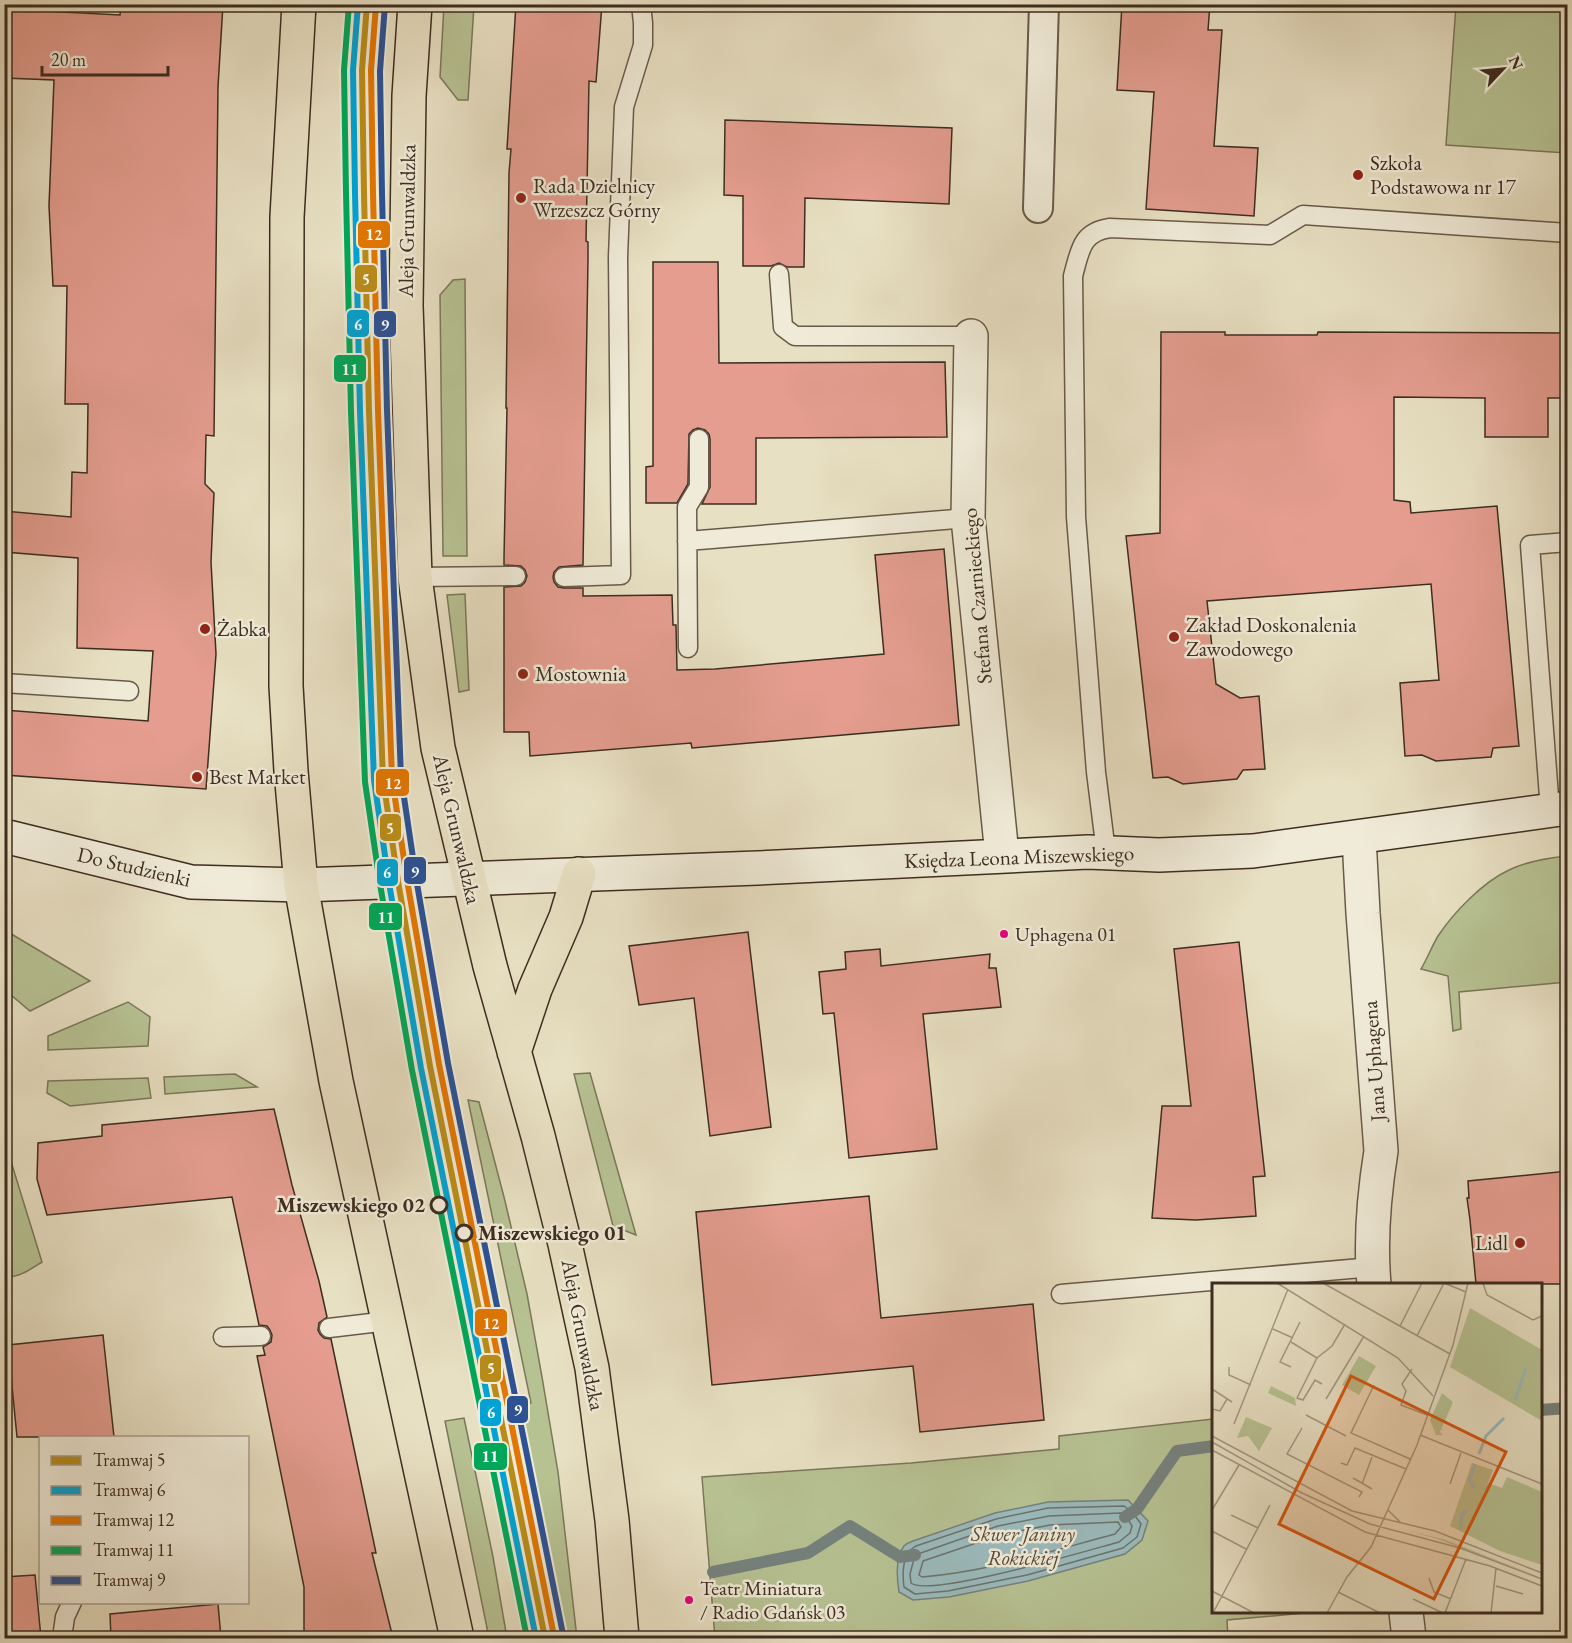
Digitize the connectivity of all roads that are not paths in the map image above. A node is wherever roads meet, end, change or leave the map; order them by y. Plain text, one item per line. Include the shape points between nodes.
1 (299, 4) edge
2 (415, 4) edge
3 (641, 4) edge
4 (1044, 4) edge
5 (1038, 208) dead end
6 (1568, 234) edge
7 (778, 274) dead end
8 (971, 336) joint
9 (699, 439) dead end
10 (968, 518) junction
11 (687, 541) junction
12 (1568, 542) edge
13 (516, 576) dead end
14 (415, 577) junction
15 (564, 577) dead end
16 (688, 648) dead end
17 (4, 683) edge
18 (129, 691) dead end
19 (1559, 809) edge
20 (4, 836) edge
21 (1359, 838) junction
22 (1106, 852) junction
23 (1002, 855) junction
24 (579, 874) junction
25 (468, 879) junction
26 (302, 885) junction
27 (514, 1052) junction
28 (1373, 1276) edge
29 (1252, 1283) edge
30 (1212, 1285) edge
31 (1061, 1294) dead end
32 (388, 1321) junction
33 (329, 1328) dead end
34 (261, 1336) dead end
35 (223, 1337) dead end
36 (71, 1604) edge
37 (1407, 1613) edge
38 (62, 1638) edge
39 (457, 1638) edge
40 (622, 1638) edge
41 (1409, 1638) edge

1 - 26 main road via 286,217 286,686
2 - 14 main road, Aleja Grunwaldzka via 409,96 406,306
3 - 15 lane via 643,45 624,107 618,257 621,574
4 - 5 street
6 - 22 lane via 1303,215 1270,234 1110,228 1097,230 1086,238 1073,276 1076,517
7 - 8 lane via 783,327 795,336
8 - 10 main road, Stefana Czarnieckiego
9 - 11 lane via 699,487 687,507
10 - 11 lane
10 - 23 main road, Stefana Czarnieckiego
11 - 16 lane
12 - 19 lane via 1530,545
13 - 14 lane
14 - 25 main road, Aleja Grunwaldzka via 438,748
17 - 18 lane
19 - 21 main road, Księdza Leona Miszewskiego
20 - 26 main road, Do Studzienki via 191,882
21 - 22 main road, Księdza Leona Miszewskiego via 1253,851 1159,855
21 - 28 main road, Jana Uphagena via 1381,1151 1375,1189
22 - 23 main road, Księdza Leona Miszewskiego
23 - 24 main road, Księdza Leona Miszewskiego
24 - 25 main road, Księdza Leona Miszewskiego
24 - 27 main road via 567,917 535,989
25 - 26 main road, Do Studzienki
25 - 27 main road, Aleja Grunwaldzka
26 - 32 main road via 336,1081
27 - 40 main road, Aleja Grunwaldzka via 565,1244 592,1368 612,1520
28 - 29 lane
30 - 31 lane
32 - 33 lane
32 - 39 main road
34 - 35 lane
36 - 38 lane
37 - 41 main road

